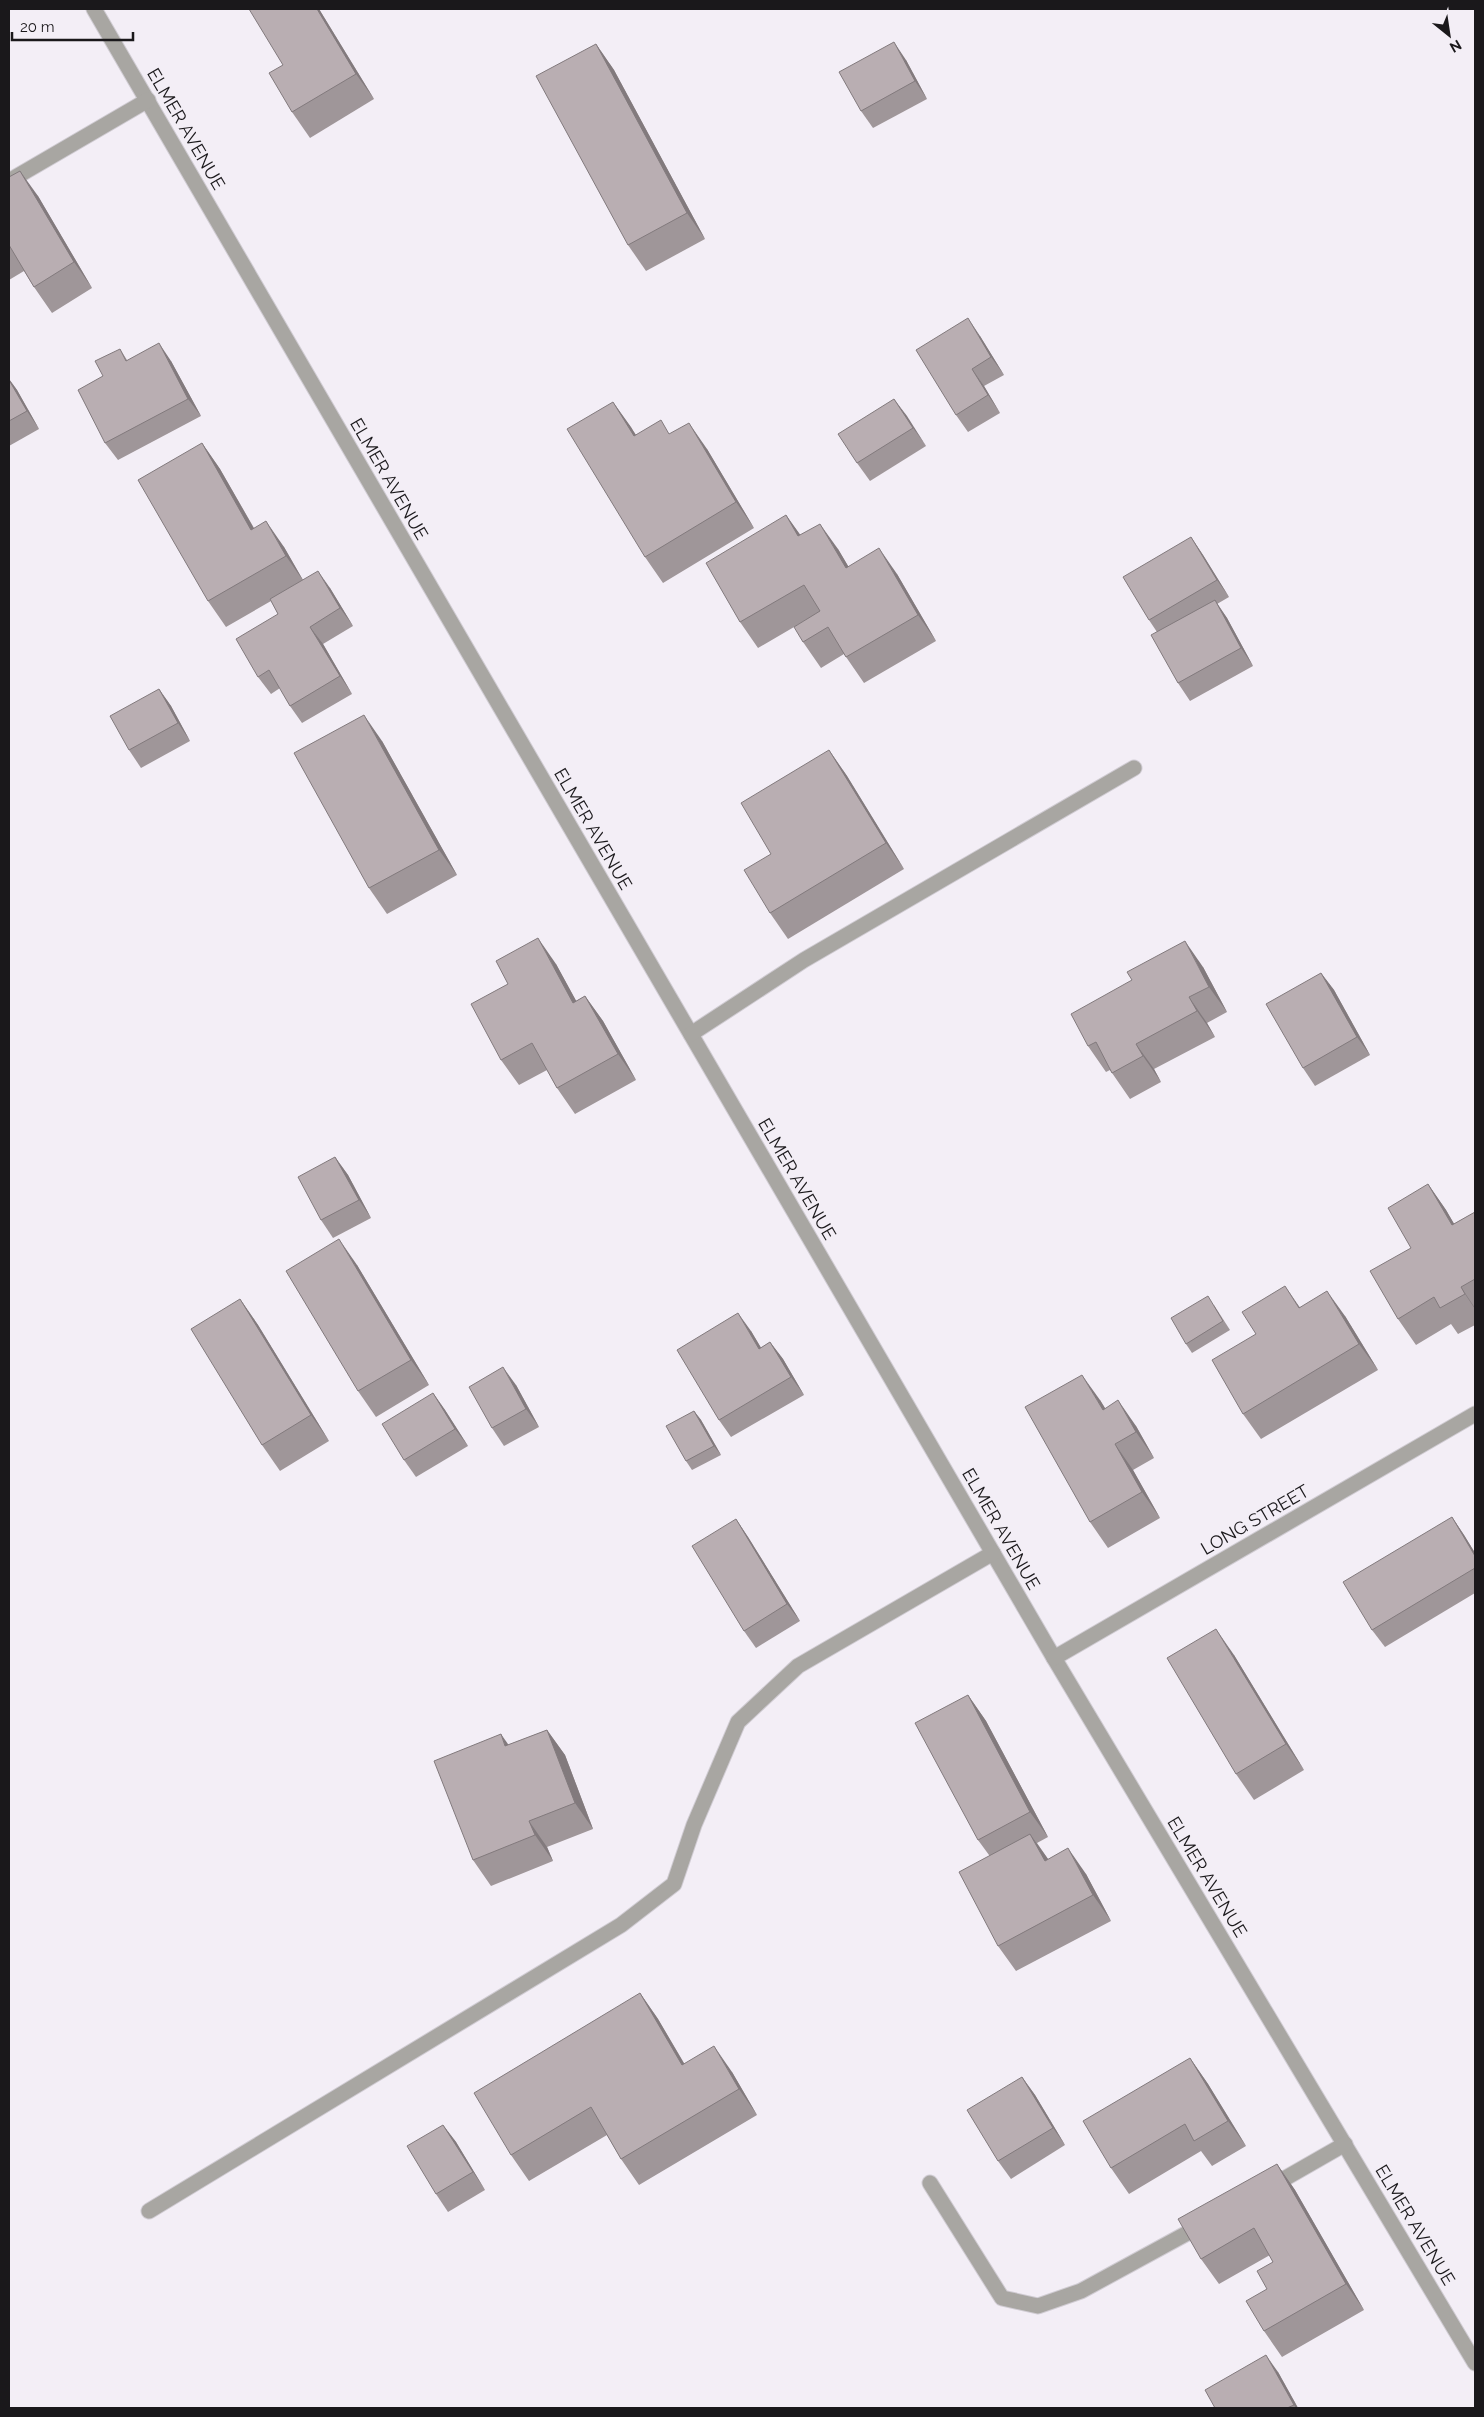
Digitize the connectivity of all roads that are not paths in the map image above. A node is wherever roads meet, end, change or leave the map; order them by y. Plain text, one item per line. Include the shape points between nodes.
1 (94, 9) edge
2 (148, 100) junction
3 (9, 181) edge
4 (1134, 768) dead end
5 (691, 1034) junction
6 (1475, 1414) edge
7 (993, 1552) junction
8 (1054, 1658) junction
9 (1345, 2144) junction
10 (930, 2183) dead end
11 (1259, 2193) edge
12 (148, 2211) dead end
13 (1216, 2217) edge
14 (1475, 2363) edge

1 - 2 street, ELMER AVENUE
2 - 3 street
2 - 5 street, ELMER AVENUE
4 - 5 street via 804,960
5 - 7 street, ELMER AVENUE
6 - 8 street, LONG STREET
7 - 8 street, ELMER AVENUE
7 - 12 street via 798,1666 738,1722 694,1825 674,1884 621,1925
8 - 9 street, ELMER AVENUE
9 - 11 street
9 - 14 street, ELMER AVENUE
10 - 13 street via 1002,2298 1038,2306 1081,2291

